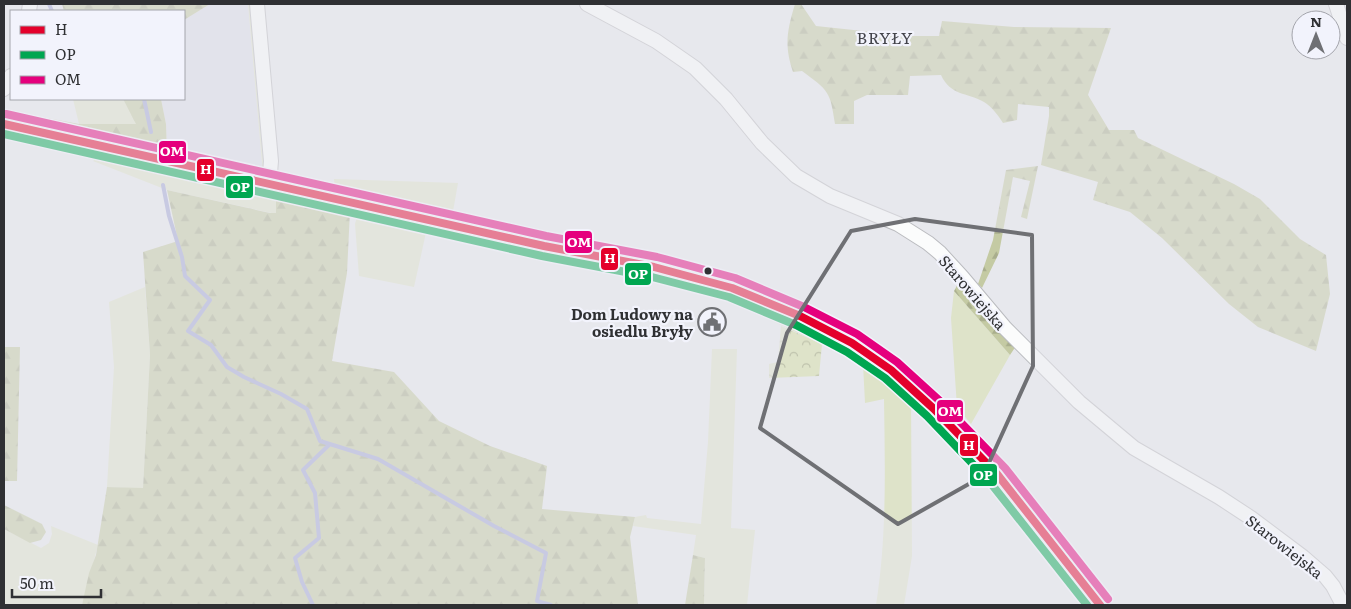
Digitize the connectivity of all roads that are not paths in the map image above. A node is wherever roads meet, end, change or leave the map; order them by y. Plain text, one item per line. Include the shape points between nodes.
1 (258, 4) edge
2 (587, 4) edge
3 (1336, 4) edge
4 (1347, 38) edge
5 (10, 78) edge
6 (4, 89) edge
7 (4, 124) edge
8 (269, 185) junction
9 (1100, 605) edge
10 (1342, 605) edge

1 - 8 street via 271,161
2 - 10 street, Starowiejska via 656,41 695,68 796,176 843,202 898,224 928,243 962,276 1005,328 1079,402 1134,448 1219,497 1303,557 1325,576
3 - 4 street
5 - 6 street
7 - 8 street
8 - 9 street via 654,268 732,288 800,316 852,343 891,370 934,409 997,474

